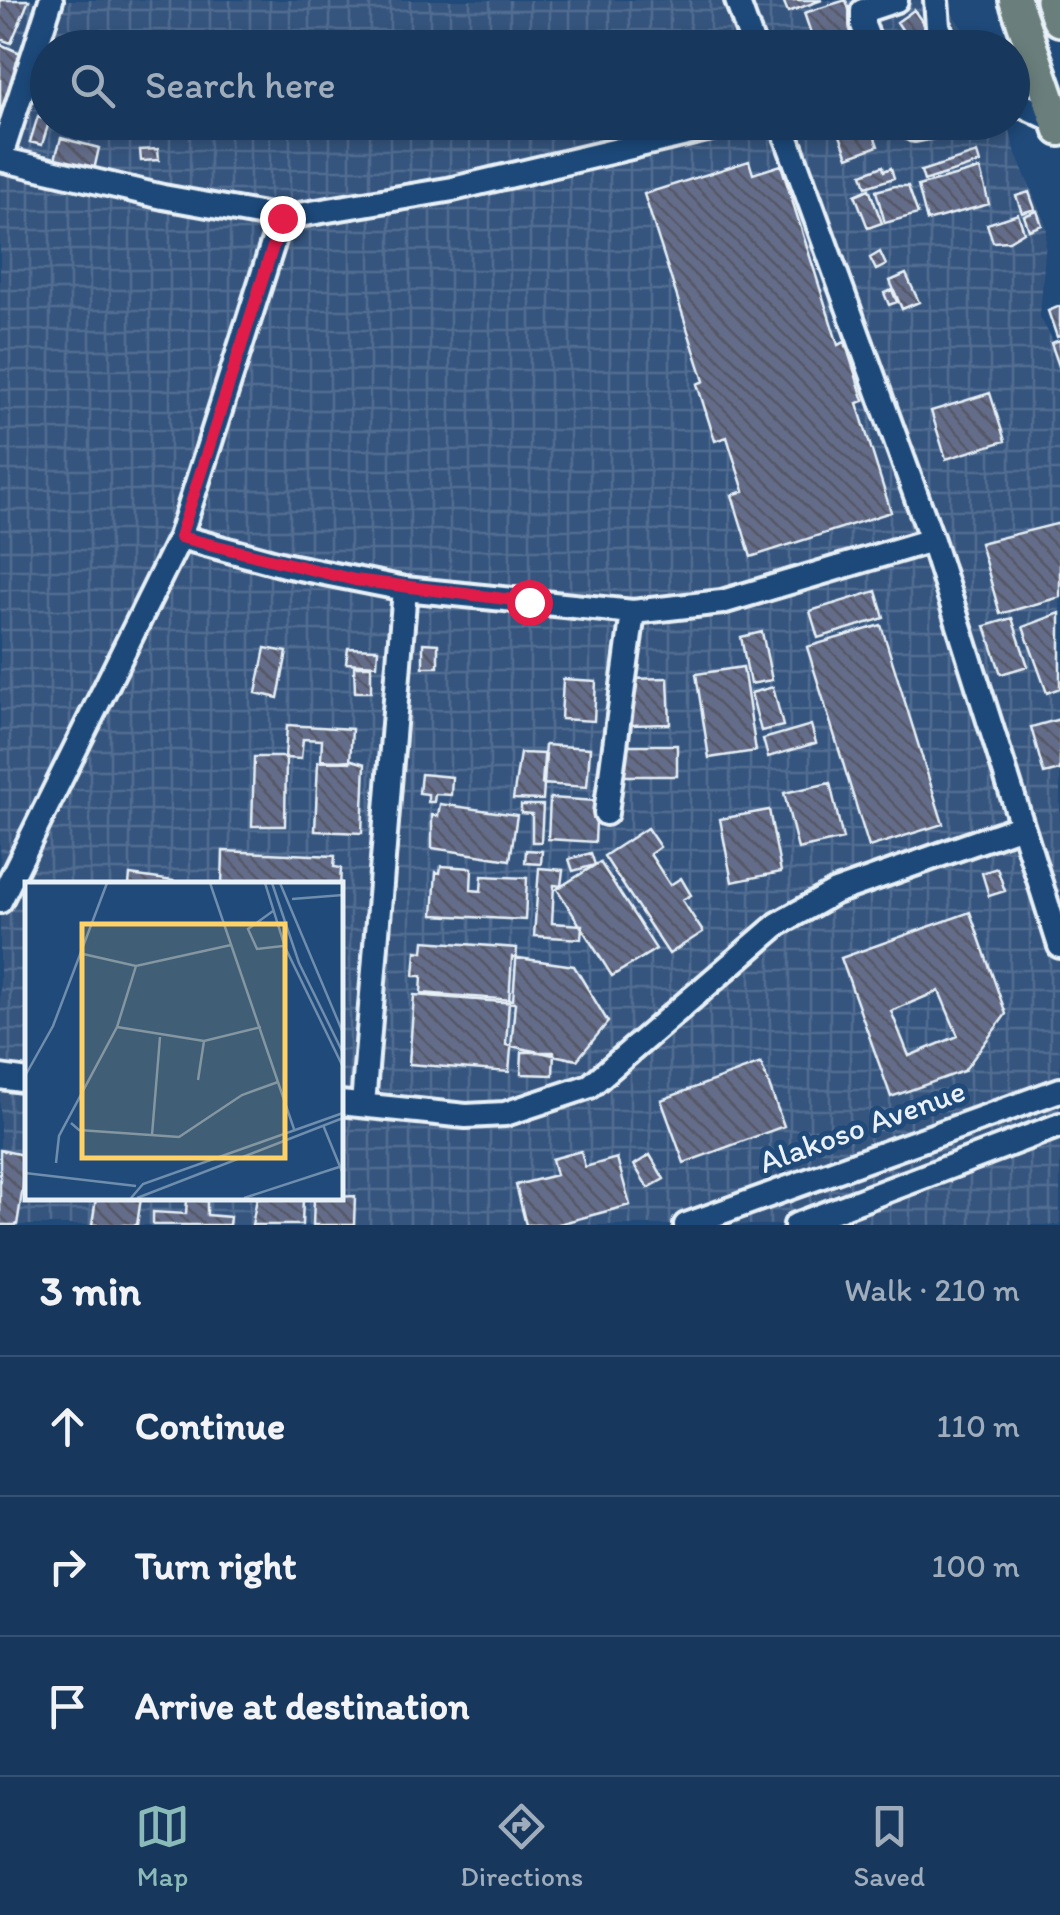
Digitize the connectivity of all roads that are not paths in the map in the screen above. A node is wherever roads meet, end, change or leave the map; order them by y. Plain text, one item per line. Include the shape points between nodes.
1 (51, 0) edge
2 (737, 0) edge
3 (896, 0) edge
4 (936, 0) edge
5 (1016, 0) edge
6 (1054, 0) edge
7 (1060, 18) edge
8 (41, 30) edge
9 (748, 30) edge
10 (865, 30) edge
11 (940, 30) edge
12 (1026, 30) edge
13 (1030, 42) edge
14 (30, 65) edge
15 (1030, 110) edge
16 (1058, 126) edge
17 (661, 140) edge
18 (788, 140) edge
19 (0, 159) edge
20 (282, 218) junction
21 (180, 537) junction
22 (932, 540) junction
23 (405, 588) junction
24 (633, 612) junction
25 (606, 814) dead end
26 (1019, 828) junction
27 (0, 901) edge
28 (1060, 946) edge
29 (0, 1077) edge
30 (25, 1081) edge
31 (1060, 1090) edge
32 (351, 1104) edge
33 (1060, 1125) edge
34 (686, 1225) edge
35 (796, 1225) edge

1 - 8 street
2 - 9 street
3 - 10 street via 863,11
4 - 11 street
5 - 12 main road
6 - 7 highway
13 - 16 main road
14 - 19 street
15 - 16 street
17 - 20 street via 453,189
18 - 22 street
19 - 20 street
20 - 21 street
21 - 23 street via 284,566
21 - 27 street
22 - 24 street via 722,602
22 - 26 street
23 - 24 street
23 - 32 street
24 - 25 street
26 - 28 street
26 - 32 street via 834,892 778,924 590,1086 505,1114
29 - 30 street
31 - 34 street, Alakoso Avenue
33 - 35 street, Alakoso Avenue

